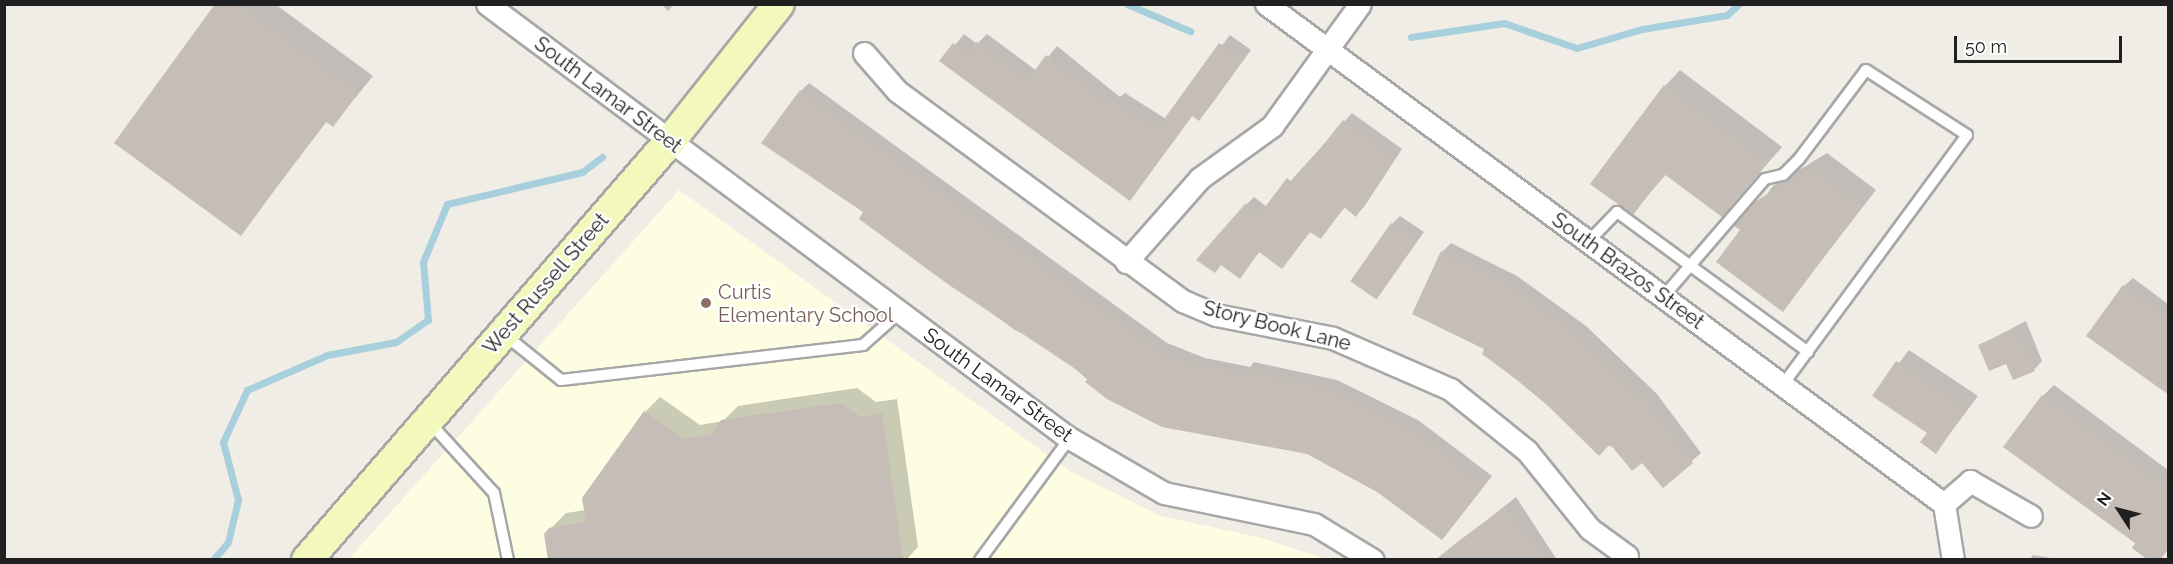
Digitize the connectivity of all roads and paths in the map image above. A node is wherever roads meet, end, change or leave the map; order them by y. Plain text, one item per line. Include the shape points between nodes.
1 (487, 4) edge
2 (779, 4) edge
3 (1266, 4) edge
4 (1360, 4) edge
5 (1326, 49) junction
6 (864, 53) dead end
7 (670, 141) junction
8 (1588, 242) junction
9 (1126, 262) junction
10 (1694, 264) junction
11 (1663, 297) junction
12 (899, 313) junction
13 (503, 333) junction
14 (1808, 352) junction
15 (1783, 386) junction
16 (428, 421) junction
17 (1070, 438) junction
18 (1944, 504) junction
19 (2031, 516) dead end
20 (1627, 556) dead end
21 (308, 560) edge
22 (508, 560) edge
23 (981, 560) edge
24 (1373, 560) edge
25 (1953, 560) edge

1 - 7 street, South Lamar Street
2 - 7 street, West Russell Street
3 - 5 street, South Brazos Street
4 - 5 street
5 - 8 street, South Brazos Street
5 - 9 street via 1272,126 1200,178
6 - 9 street, Story Book Lane via 897,91
7 - 12 street, South Lamar Street
7 - 13 street, West Russell Street
8 - 10 lane via 1617,212
8 - 11 street, South Brazos Street
9 - 20 street, Story Book Lane via 1183,301 1216,315 1333,338 1450,389 1527,451 1590,529
10 - 11 lane
10 - 14 lane
10 - 14 lane via 1765,179 1783,175 1799,159 1866,70 1967,135
11 - 15 street, South Brazos Street
12 - 13 lane via 863,345 561,380
12 - 17 street, South Lamar Street
13 - 16 street, West Russell Street
14 - 15 lane
15 - 18 street, South Brazos Street
16 - 21 street, West Russell Street
16 - 22 lane via 494,493
17 - 23 lane
17 - 24 street, South Lamar Street via 1164,494 1314,524
18 - 19 street via 1970,481
18 - 25 street

